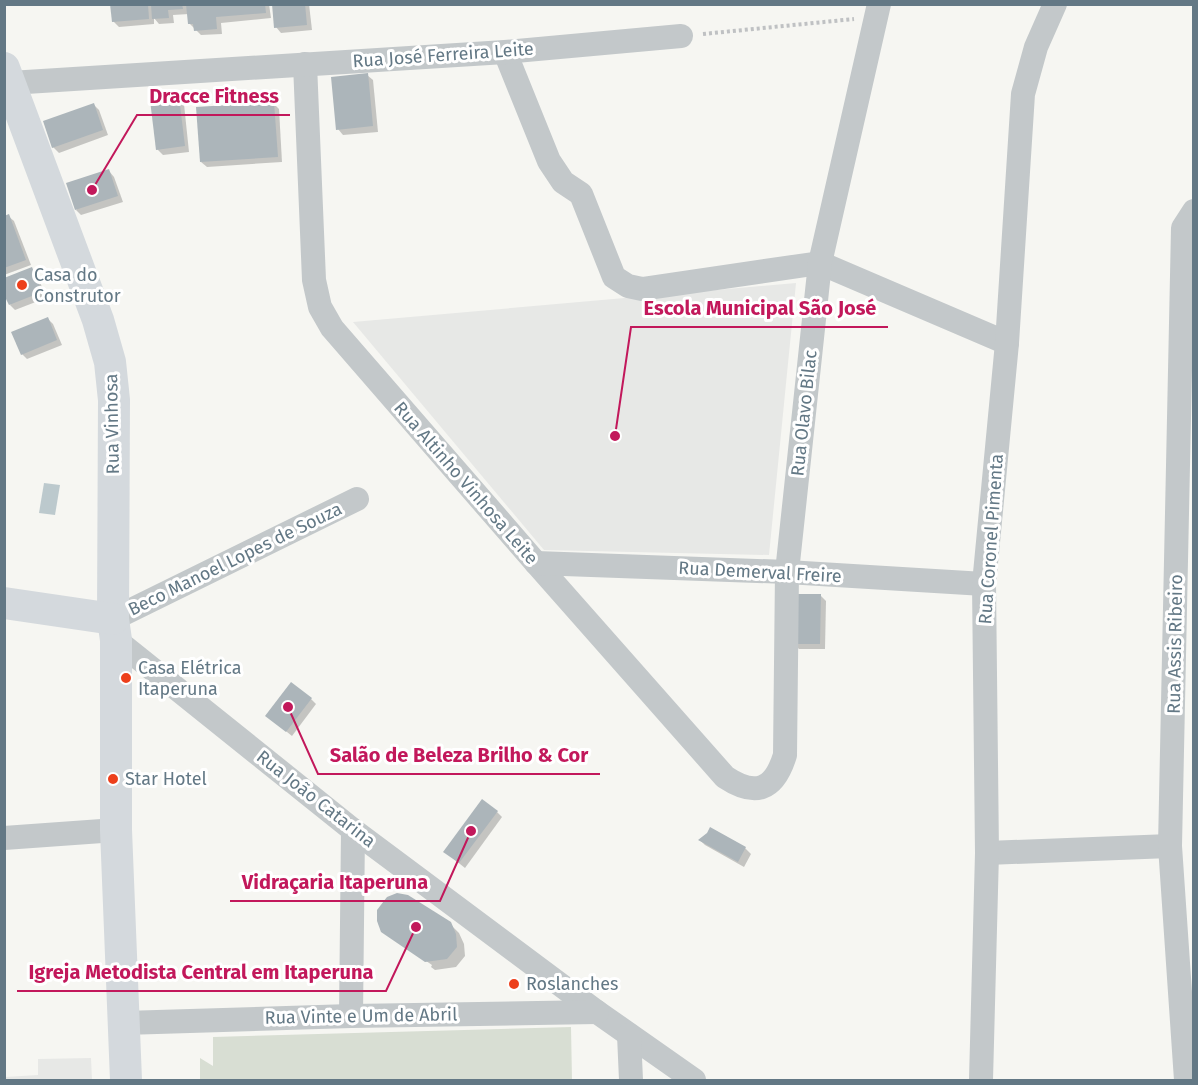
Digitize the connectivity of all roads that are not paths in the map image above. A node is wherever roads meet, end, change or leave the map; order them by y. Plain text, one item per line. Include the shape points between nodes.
1 (1055, 4) edge
2 (877, 11) edge
3 (681, 36) road end
4 (504, 52) junction
5 (304, 64) junction
6 (7, 75) edge
7 (1194, 211) edge
8 (820, 263) junction
9 (1007, 343) junction
10 (357, 499) dead end
11 (1186, 534) edge
12 (536, 563) junction
13 (787, 572) junction
14 (984, 584) junction
15 (4, 603) edge
16 (115, 630) junction
17 (785, 756) joint
18 (116, 830) junction
19 (353, 830) junction
20 (4, 838) edge
21 (1170, 846) junction
22 (987, 853) junction
23 (597, 1012) junction
24 (351, 1016) junction
25 (124, 1023) junction
26 (629, 1035) junction
27 (126, 1080) edge
28 (631, 1080) edge
29 (694, 1080) edge
30 (981, 1080) edge
31 (1186, 1080) edge

1 - 9 street, Rua Coronel Pimenta via 1036,47 1023,94
2 - 8 street, Rua Olavo Bilac
3 - 4 street, Rua José Ferreira Leite
4 - 5 street, Rua José Ferreira Leite
4 - 8 street via 549,161 563,182 581,195 614,277 642,289
5 - 6 street, Rua José Ferreira Leite
5 - 12 street, Rua Altinho Vinhosa Leite via 314,280 320,307 332,328
6 - 16 main road, Rua Vinhosa via 110,362 114,400
7 - 11 street, Rua Assis Ribeiro via 1183,228
8 - 9 street
8 - 13 street, Rua Olavo Bilac
9 - 14 street, Rua Coronel Pimenta
10 - 16 street, Beco Manoel Lopes de Souza
11 - 21 street, Rua Assis Ribeiro
12 - 13 street, Rua Demerval Freire
12 - 17 street, Rua Altinho Vinhosa Leite via 725,777 752,790 764,787 782,766
13 - 14 street, Rua Demerval Freire
13 - 17 street, Rua Olavo Bilac
14 - 22 street, Rua Coronel Pimenta
15 - 16 main road
16 - 18 main road, Rua Vinhosa
16 - 19 street, Rua João Catarina
18 - 20 street
18 - 25 main road, Rua Vinhosa
19 - 23 street, Rua João Catarina
19 - 24 street
21 - 22 street
21 - 31 street, Rua Assis Ribeiro
22 - 30 street, Rua Coronel Pimenta
23 - 24 street, Rua Vinte e Um de Abril
23 - 26 street, Rua João Catarina
24 - 25 street, Rua Vinte e Um de Abril
25 - 27 main road, Rua Vinhosa
26 - 28 street
26 - 29 street, Rua João Catarina

